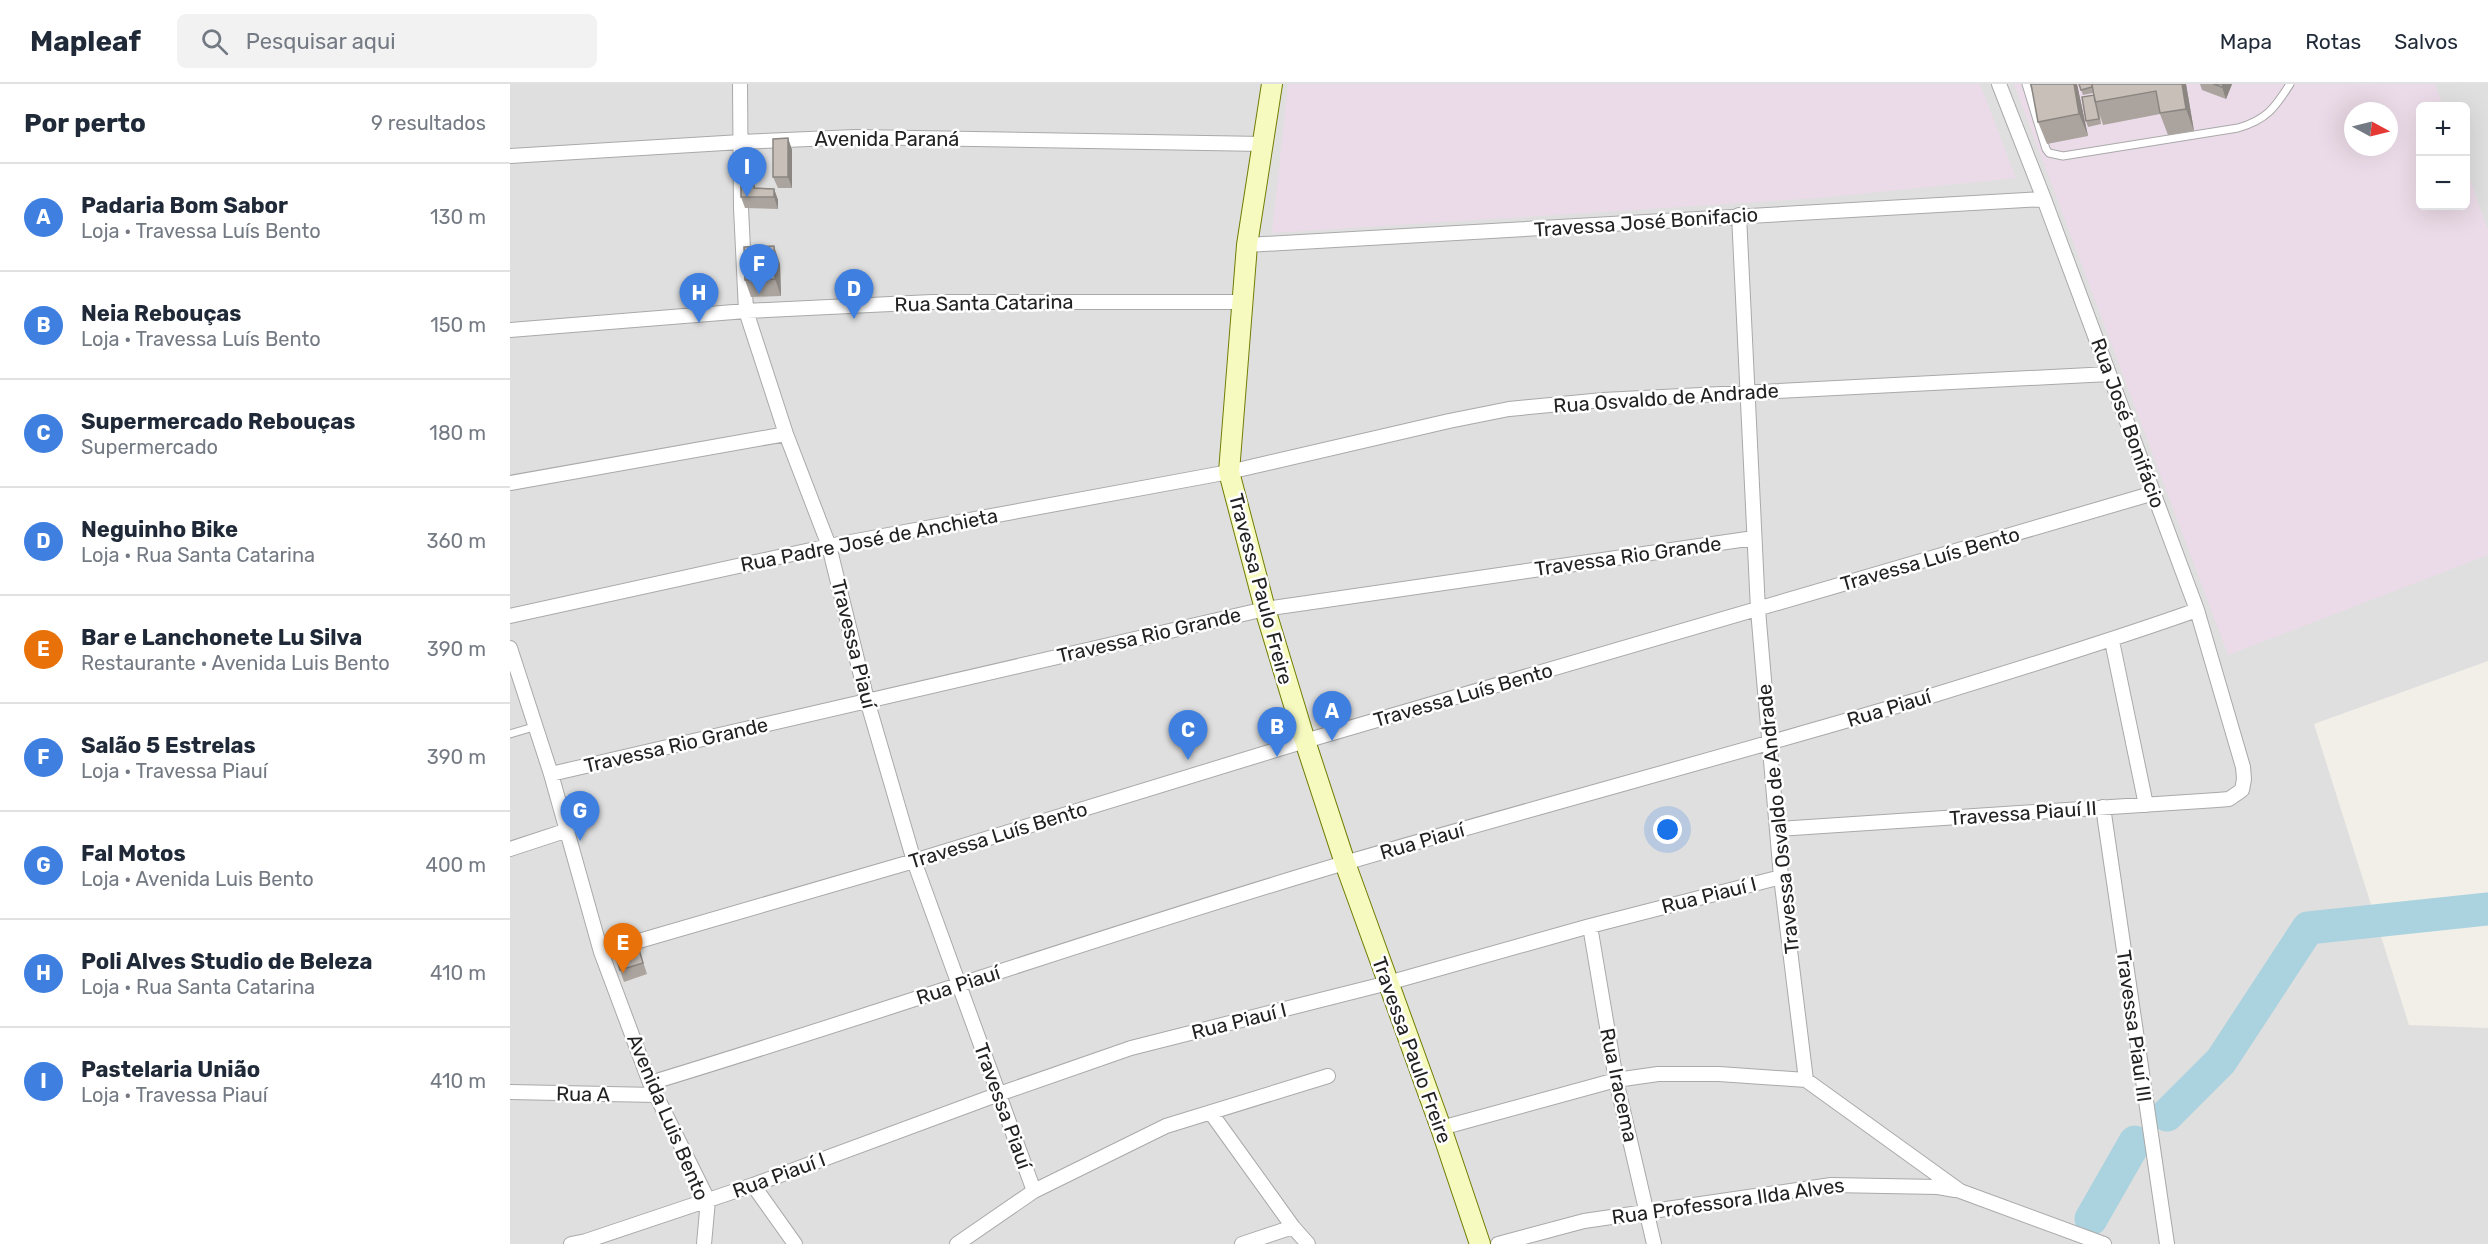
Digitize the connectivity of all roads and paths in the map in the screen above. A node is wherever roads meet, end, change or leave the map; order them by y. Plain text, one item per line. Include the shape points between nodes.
1 (740, 84) edge
2 (1272, 84) edge
3 (1999, 84) edge
4 (2026, 84) edge
5 (2290, 84) edge
6 (741, 142) junction
7 (1264, 144) junction
8 (510, 156) edge
9 (2044, 199) junction
10 (1739, 215) junction
11 (1247, 245) junction
12 (1242, 302) junction
13 (746, 311) junction
14 (510, 330) edge
15 (2109, 374) junction
16 (1746, 393) junction
17 (786, 434) junction
18 (1229, 472) junction
19 (510, 483) edge
20 (2154, 493) junction
21 (1754, 538) junction
22 (829, 546) junction
23 (1265, 609) junction
24 (1758, 610) junction
25 (2197, 610) junction
26 (510, 616) edge
27 (2112, 641) junction
28 (510, 648) edge
29 (867, 700) junction
30 (537, 726) junction
31 (510, 734) edge
32 (1305, 741) junction
33 (1770, 744) junction
34 (2243, 767) joint
35 (551, 774) junction
36 (2146, 805) junction
37 (2103, 807) junction
38 (1778, 828) junction
39 (568, 830) junction
40 (510, 849) edge
41 (914, 861) junction
42 (1345, 863) junction
43 (1781, 877) junction
44 (1590, 926) junction
45 (601, 952) junction
46 (1388, 983) junction
47 (959, 984) junction
48 (1328, 1076) dead end
49 (1616, 1080) junction
50 (1806, 1080) junction
51 (653, 1089) junction
52 (510, 1092) edge
53 (999, 1094) junction
54 (1211, 1113) junction
55 (1441, 1128) junction
56 (753, 1185) junction
57 (1034, 1191) junction
58 (1960, 1191) junction
59 (708, 1200) junction
60 (1647, 1211) junction
61 (1293, 1227) junction
62 (586, 1243) edge
63 (571, 1244) edge
64 (704, 1244) edge
65 (795, 1244) edge
66 (957, 1244) edge
67 (1242, 1244) edge
68 (1308, 1244) edge
69 (1480, 1244) edge
70 (1498, 1244) edge
71 (1654, 1244) edge
72 (2104, 1244) edge
73 (2167, 1244) edge

1 - 6 street, Travessa Piauí
2 - 7 street, Travessa Paulo Freire
3 - 9 street, Rua José Bonifácio
4 - 5 lane via 2046,149 2063,156 2256,123 2270,113
6 - 7 street, Avenida Paraná via 856,137
6 - 8 street, Avenida Paraná
6 - 13 street, Travessa Piauí
7 - 11 street, Travessa Paulo Freire
9 - 10 street, Travessa José Bonifacio
9 - 15 street, Rua José Bonifácio
10 - 11 street, Travessa José Bonifacio
10 - 16 street, Travessa Osvaldo de Andrade
11 - 12 street, Travessa Paulo Freire
12 - 13 street, Rua Santa Catarina via 932,302
12 - 18 street, Travessa Paulo Freire
13 - 14 street, Rua Santa Catarina
13 - 17 street, Travessa Piauí
15 - 16 street, Rua Osvaldo de Andrade
15 - 20 street, Rua José Bonifácio
16 - 18 street, Rua Osvaldo de Andrade via 1509,409
16 - 21 street, Travessa Osvaldo de Andrade
17 - 19 street
17 - 22 street, Travessa Piauí
18 - 22 street, Rua Padre José de Anchieta
18 - 23 street, Travessa Paulo Freire
20 - 24 street, Travessa Luís Bento
20 - 25 street, Rua José Bonifácio
21 - 23 street, Travessa Rio Grande
21 - 24 street, Travessa Osvaldo de Andrade
22 - 26 street, Rua Padre José de Anchieta
22 - 29 street, Travessa Piauí
23 - 29 street, Travessa Rio Grande
23 - 32 street, Travessa Paulo Freire
24 - 32 street, Travessa Luís Bento
24 - 33 street, Travessa Osvaldo de Andrade
25 - 27 street, Rua Piauí
25 - 34 street, Rua José Bonifácio
27 - 33 street, Rua Piauí
27 - 36 street
28 - 30 street, Avenida Luis Bento
29 - 35 street, Travessa Rio Grande
29 - 41 street, Travessa Piauí
30 - 31 lane
30 - 35 street, Avenida Luis Bento
32 - 41 street, Travessa Luís Bento
32 - 42 street, Travessa Paulo Freire
33 - 38 street, Travessa Osvaldo de Andrade
33 - 42 street, Rua Piauí
34 - 36 street, Travessa Piauí II via 2242,790 2229,799
35 - 39 street, Avenida Luis Bento
36 - 37 street, Travessa Piauí II
37 - 38 street, Travessa Piauí II
37 - 73 street, Travessa Piauí III
38 - 43 street, Travessa Osvaldo de Andrade
39 - 40 street
39 - 45 street, Avenida Luis Bento
41 - 45 street, Travessa Luís Bento
41 - 47 street, Travessa Piauí
42 - 46 street, Travessa Paulo Freire
42 - 47 street, Rua Piauí
43 - 44 street, Rua Piauí I
43 - 50 street, Travessa Osvaldo de Andrade
44 - 46 street, Rua Piauí I
44 - 49 street, Rua Iracema
45 - 51 street, Avenida Luis Bento
46 - 53 street, Rua Piauí I via 1131,1048
46 - 55 street, Travessa Paulo Freire
47 - 51 street, Rua Piauí
47 - 53 street, Travessa Piauí
48 - 54 street
49 - 50 street via 1658,1074
49 - 55 street
49 - 60 street, Rua Iracema
50 - 58 street
51 - 52 street, Rua A
51 - 59 street, Avenida Luis Bento
53 - 56 street, Rua Piauí I
53 - 57 street, Travessa Piauí
54 - 57 street via 1166,1126
54 - 61 street
55 - 69 street, Travessa Paulo Freire
56 - 59 street, Rua Piauí I
56 - 65 street
57 - 66 street
58 - 60 street, Rua Professora Ilda Alves via 1843,1184
58 - 72 street
59 - 62 street, Rua Piauí I
59 - 64 street, Avenida Luis Bento
60 - 70 street, Rua Professora Ilda Alves via 1560,1226
60 - 71 street, Rua Iracema
61 - 67 street
61 - 68 street
62 - 63 street, Rua Piauí I

